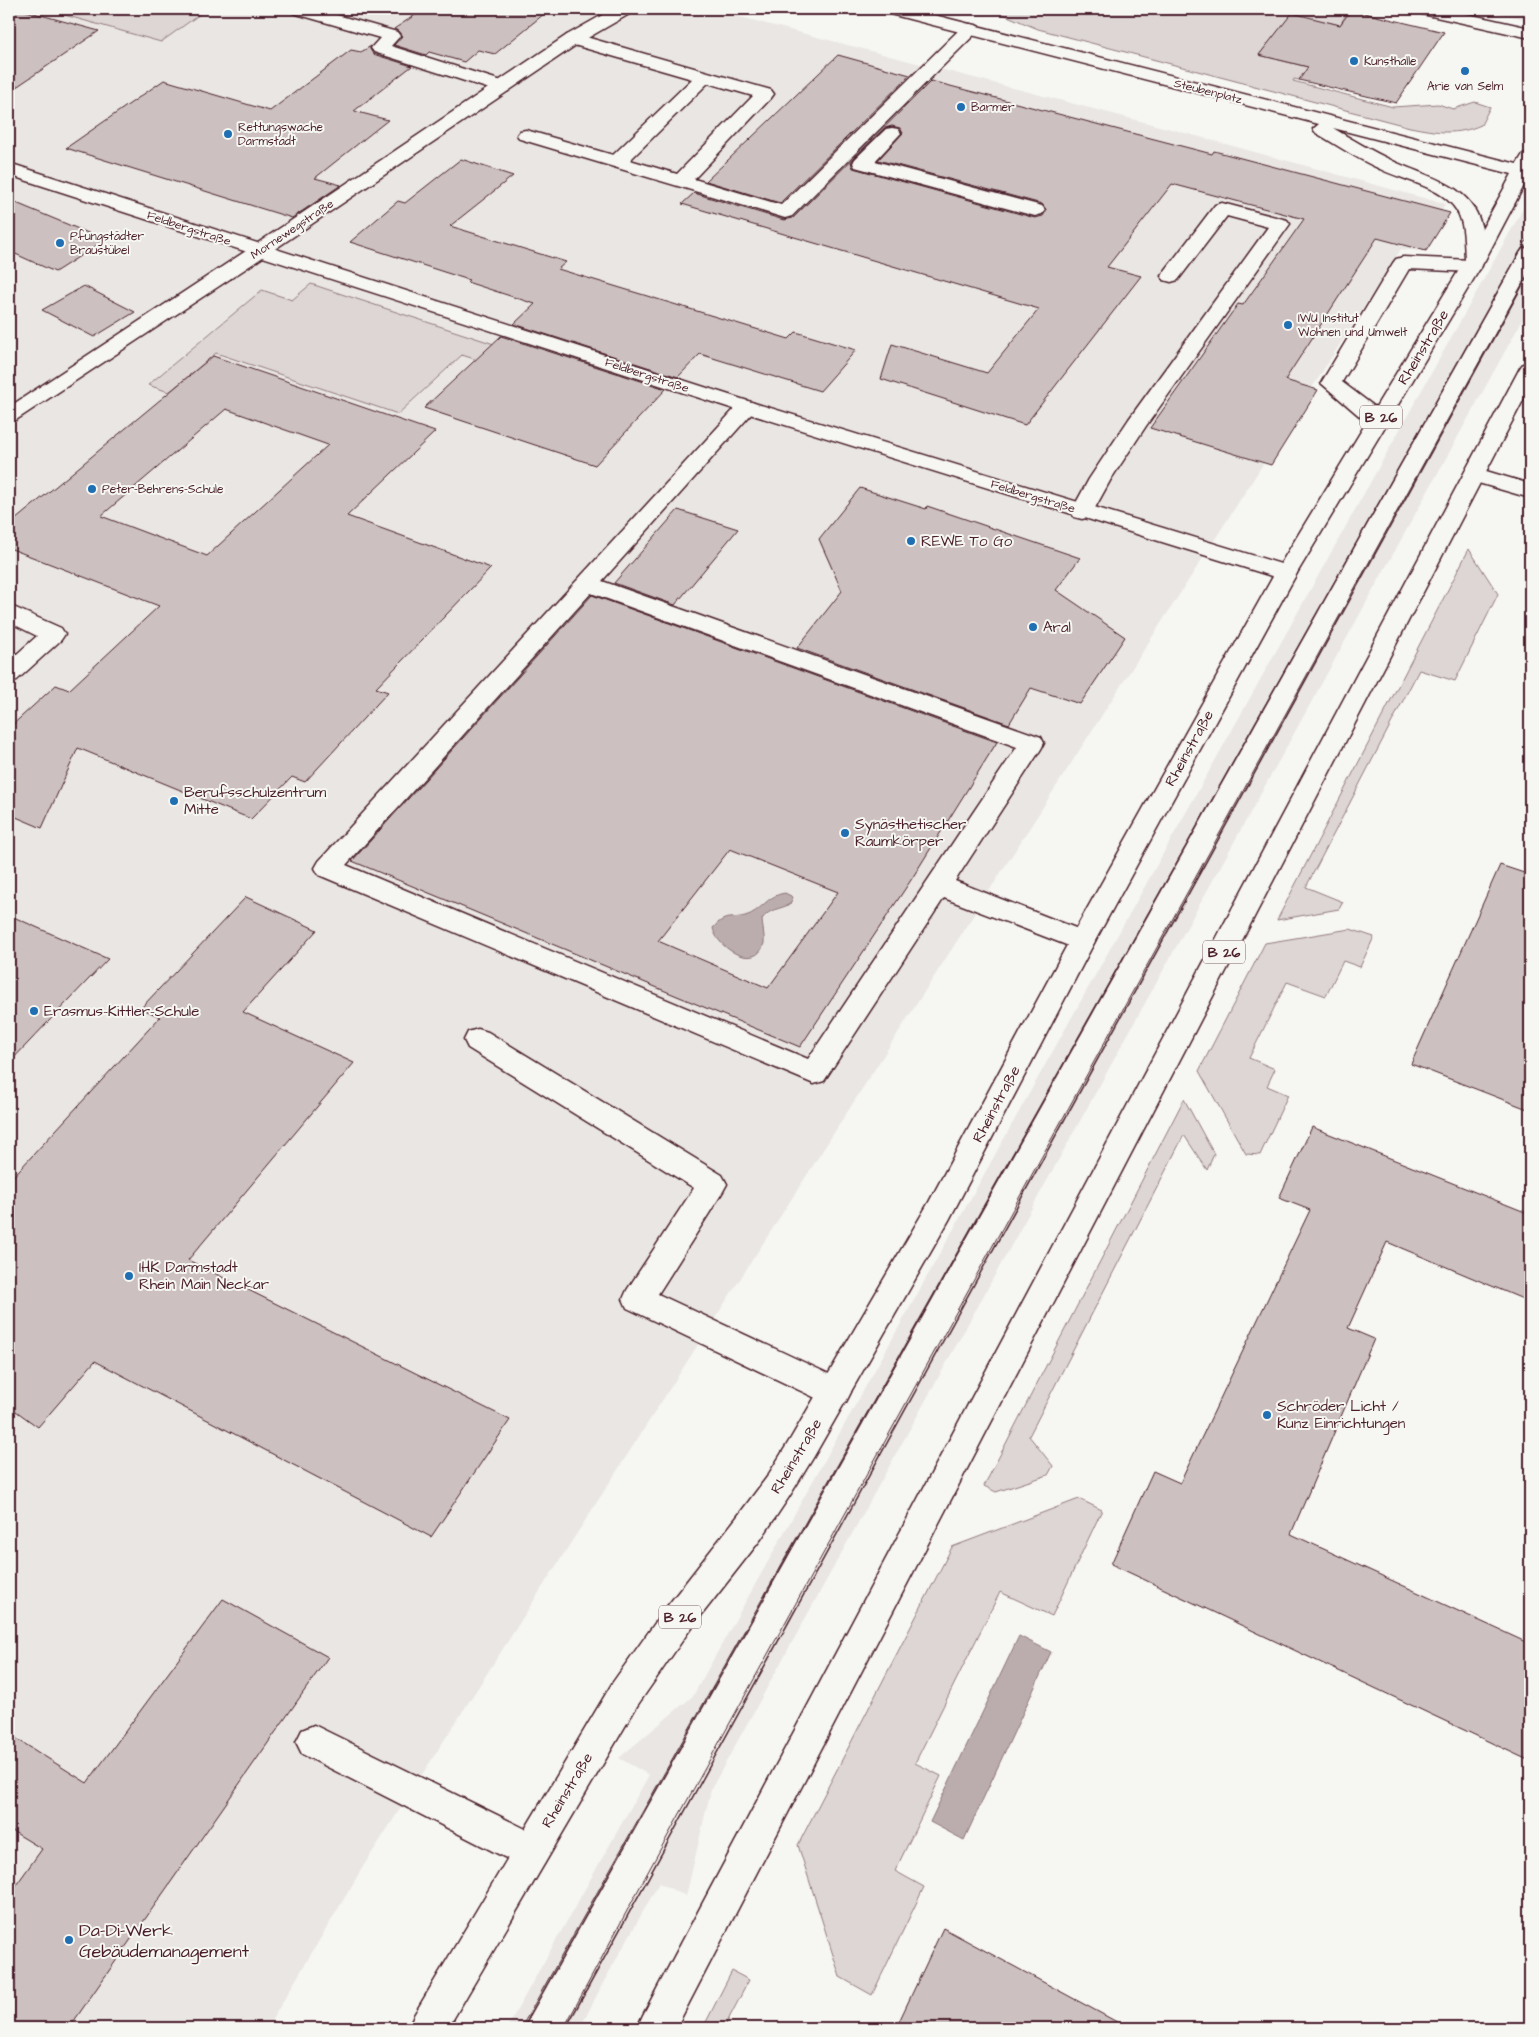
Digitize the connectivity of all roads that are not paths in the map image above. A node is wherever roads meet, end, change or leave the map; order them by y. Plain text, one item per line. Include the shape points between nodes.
1 (299, 9) edge
2 (600, 9) edge
3 (625, 9) edge
4 (892, 9) edge
5 (1424, 9) edge
6 (925, 13) edge
7 (1530, 33) edge
8 (572, 39) junction
9 (977, 40) junction
10 (953, 70) dead end
11 (704, 76) junction
12 (502, 87) junction
13 (1297, 114) junction
14 (901, 123) dead end
15 (526, 135) dead end
16 (617, 162) junction
17 (1528, 168) edge
18 (9, 170) edge
19 (681, 181) junction
20 (1035, 210) dead end
21 (259, 251) junction
22 (1530, 253) edge
23 (1474, 263) junction
24 (1170, 276) dead end
25 (1530, 368) edge
26 (748, 407) junction
27 (9, 416) edge
28 (1379, 421) junction
29 (1476, 475) junction
30 (1530, 491) edge
31 (1082, 512) junction
32 (1286, 573) junction
33 (586, 583) junction
34 (9, 613) edge
35 (9, 674) edge
36 (938, 885) junction
37 (1082, 941) junction
38 (478, 1040) dead end
39 (835, 1392) junction
40 (314, 1742) dead end
41 (531, 1851) junction
42 (427, 2028) edge
43 (544, 2028) edge
44 (656, 2028) edge

1 - 12 main road via 391,36 380,48
2 - 8 main road, Mornewegstraße
3 - 8 main road, Mornewegstraße
4 - 6 main road, Steubenplatz
5 - 7 main road
6 - 9 main road, Steubenplatz
8 - 11 main road
8 - 12 main road, Mornewegstraße
9 - 10 main road
9 - 13 main road, Steubenplatz
9 - 19 main road via 785,212
11 - 16 main road
11 - 19 main road via 765,94
12 - 21 main road, Mornewegstraße
13 - 17 main road, Steubenplatz
13 - 23 main road via 1370,157 1454,198 1469,218 1473,231
14 - 20 main road via 862,163
15 - 16 main road
16 - 19 main road
17 - 23 main road, Rheinstraße / B 26
18 - 21 main road, Feldbergstraße
21 - 26 main road, Feldbergstraße
21 - 27 main road, Mornewegstraße
22 - 43 main road
23 - 28 main road, Rheinstraße / B 26
23 - 28 main road via 1403,263 1331,384
24 - 31 main road via 1222,209 1280,224 1137,424
25 - 29 main road, B 26
26 - 31 main road, Feldbergstraße
26 - 33 main road
28 - 32 main road, Rheinstraße / B 26
29 - 30 main road
29 - 44 main road, B 26
31 - 32 main road, Feldbergstraße
32 - 37 main road, Rheinstraße / B 26
33 - 36 main road via 1032,743
33 - 36 main road via 569,610 328,868 814,1073
34 - 35 main road via 53,634
36 - 37 main road
37 - 39 main road, Rheinstraße / B 26 via 939,1211
38 - 39 main road via 712,1184 638,1299
39 - 41 main road, Rheinstraße / B 26 via 778,1487 625,1694
40 - 41 main road
41 - 42 main road, Rheinstraße / B 26

